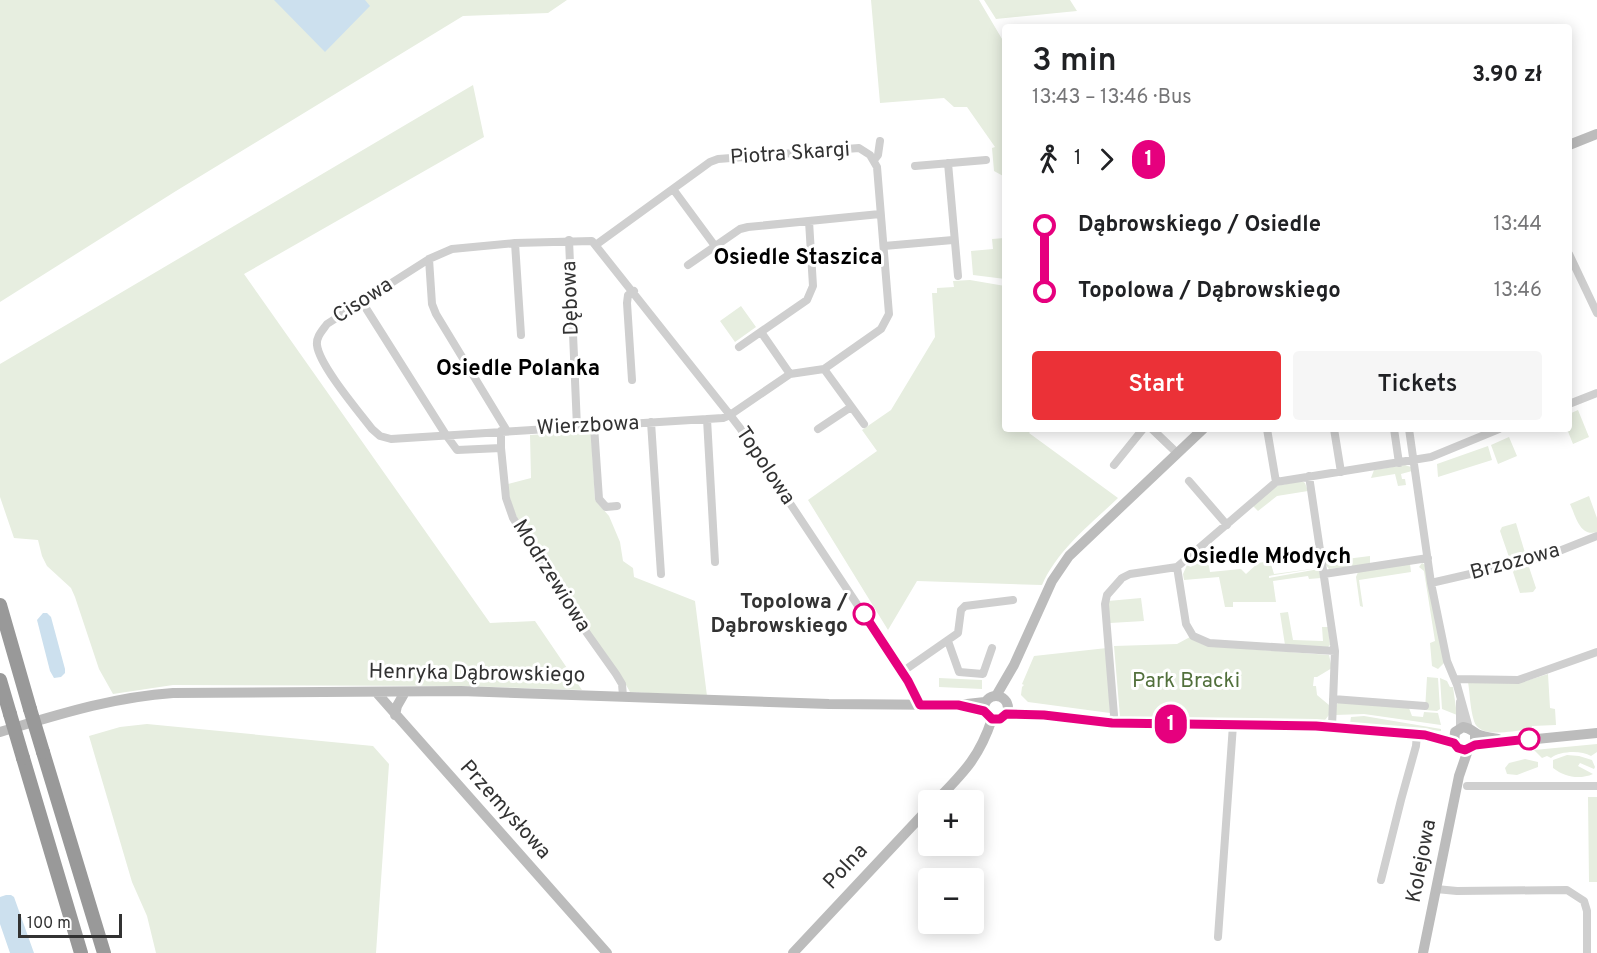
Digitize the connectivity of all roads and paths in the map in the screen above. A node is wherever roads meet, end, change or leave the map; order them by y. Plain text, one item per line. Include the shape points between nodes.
1 (1597, 134) edge
2 (880, 141) dead end
3 (1572, 144) edge
4 (874, 160) junction
5 (986, 160) dead end
6 (948, 163) junction
7 (915, 166) dead end
8 (673, 189) junction
9 (880, 214) junction
10 (809, 221) junction
11 (569, 240) junction
12 (953, 240) junction
13 (594, 242) junction
14 (515, 243) junction
15 (715, 246) junction
16 (884, 246) junction
17 (429, 259) junction
18 (1572, 264) edge
19 (688, 265) dead end
20 (958, 276) dead end
21 (634, 291) junction
22 (362, 302) junction
23 (1597, 314) edge
24 (761, 332) junction
25 (521, 335) dead end
26 (739, 347) dead end
27 (824, 369) junction
28 (790, 374) junction
29 (632, 380) dead end
30 (1597, 393) edge
31 (1572, 403) edge
32 (851, 407) junction
33 (730, 415) junction
34 (708, 419) junction
35 (651, 422) junction
36 (864, 424) dead end
37 (594, 426) junction
38 (577, 427) junction
39 (818, 429) dead end
40 (504, 431) junction
41 (1141, 432) edge
42 (1155, 432) edge
43 (1200, 432) edge
44 (1268, 432) edge
45 (1334, 432) edge
46 (1394, 432) edge
47 (1409, 432) edge
48 (1492, 432) edge
49 (446, 435) junction
50 (501, 448) junction
51 (1177, 453) junction
52 (1414, 461) junction
53 (1399, 463) junction
54 (1114, 465) dead end
55 (1341, 472) junction
56 (1309, 476) junction
57 (1189, 481) dead end
58 (1276, 482) junction
59 (617, 506) dead end
60 (1227, 525) junction
61 (1597, 536) edge
62 (1428, 558) junction
63 (715, 562) dead end
64 (1177, 567) junction
65 (661, 574) dead end
66 (1324, 574) junction
67 (1431, 583) junction
68 (1013, 600) dead end
69 (0, 605) edge
70 (948, 641) junction
71 (992, 648) dead end
72 (1335, 651) junction
73 (1597, 652) edge
74 (902, 672) junction
75 (0, 680) edge
76 (1455, 680) junction
77 (376, 692) junction
78 (405, 692) junction
79 (623, 696) junction
80 (1333, 699) junction
81 (1003, 703) junction
82 (920, 705) junction
83 (1425, 706) dead end
84 (987, 711) junction
85 (395, 715) junction
86 (1112, 723) junction
87 (1233, 725) junction
88 (1332, 727) junction
89 (0, 732) edge
90 (1597, 733) edge
91 (1421, 735) junction
92 (1464, 738) junction
93 (1467, 786) dead end
94 (1597, 786) edge
95 (946, 790) edge
96 (918, 820) edge
97 (1382, 880) dead end
98 (1436, 889) junction
99 (1218, 937) dead end
100 (81, 953) edge
101 (104, 953) edge
102 (607, 953) edge
103 (793, 953) edge
104 (1423, 953) edge
105 (1587, 953) edge

1 - 3 street
2 - 4 street
4 - 8 street, Piotra Skargi via 855,147 718,159
4 - 9 street, Piotra Skargi
5 - 6 street
6 - 7 street
6 - 12 street
8 - 13 street, Piotra Skargi
8 - 15 street
9 - 10 street
9 - 16 street, Piotra Skargi
10 - 15 street via 740,229
10 - 24 street via 813,286 807,300
11 - 13 street, Cisowa
11 - 14 street, Cisowa
11 - 38 street, Dębowa
12 - 16 street
12 - 20 street
13 - 21 street, Topolowa
14 - 17 street, Cisowa via 452,249
14 - 25 street
15 - 19 street
16 - 27 street, Piotra Skargi via 888,314 882,329
17 - 22 street, Cisowa
17 - 40 street via 436,314
18 - 23 street
21 - 29 street via 628,295 627,303
21 - 33 street, Topolowa
22 - 49 street
22 - 49 street, Cisowa via 327,324 319,336 317,346 323,362 380,436 391,439
24 - 26 street
24 - 28 street
27 - 28 street, Piotra Skargi
27 - 32 street
28 - 33 street, Piotra Skargi
30 - 31 street
32 - 36 street
32 - 39 street
33 - 34 street, Wierzbowa
33 - 74 street, Topolowa
34 - 35 street, Wierzbowa
34 - 63 street
35 - 37 street, Wierzbowa
35 - 65 street
37 - 38 street, Wierzbowa
37 - 59 street via 599,499 606,507
38 - 40 street, Wierzbowa
40 - 49 street, Wierzbowa
40 - 50 street, Modrzewiowa
41 - 54 street
42 - 51 street
43 - 51 street
44 - 58 street
45 - 55 street
46 - 53 street
47 - 52 street
48 - 52 street
49 - 50 street via 457,450
50 - 79 street, Modrzewiowa via 506,498 513,518 616,674
51 - 81 street via 1069,556 1052,581 1014,665
52 - 53 street
52 - 62 street
53 - 55 street
55 - 56 street
56 - 58 street
56 - 66 street
57 - 60 street
58 - 60 street
60 - 64 street
61 - 67 street, Brzozowa via 1544,557
62 - 66 street
62 - 67 street
64 - 72 street via 1186,624 1193,636 1209,644
64 - 86 street via 1130,574 1107,595
66 - 72 street
67 - 76 street via 1447,661
68 - 70 street via 965,606 958,633
69 - 101 highway, bridge
70 - 71 street via 959,672 983,674
70 - 74 street
72 - 80 street
73 - 76 street via 1518,680
74 - 82 street, Topolowa
75 - 100 highway, bridge
76 - 92 street
77 - 78 street, Henryka Dąbrowskiego
77 - 85 street, Przemysłowa
77 - 89 street, Henryka Dąbrowskiego via 141,695
78 - 79 street, Henryka Dąbrowskiego
78 - 85 street
79 - 82 street, Henryka Dąbrowskiego
80 - 83 street
80 - 88 street
81 - 84 street via 990,697
81 - 84 street via 1000,719
81 - 86 street via 1044,715
82 - 84 street, Henryka Dąbrowskiego via 958,705
84 - 95 street via 984,742 977,756
85 - 102 street, Przemysłowa
86 - 87 street
87 - 88 street
87 - 99 street
88 - 91 street
90 - 92 street via 1511,740
91 - 92 street
91 - 97 street
92 - 98 street, Kolejowa
93 - 94 street
96 - 103 street, Polna
98 - 104 street, Kolejowa
98 - 105 street via 1567,890 1584,901

